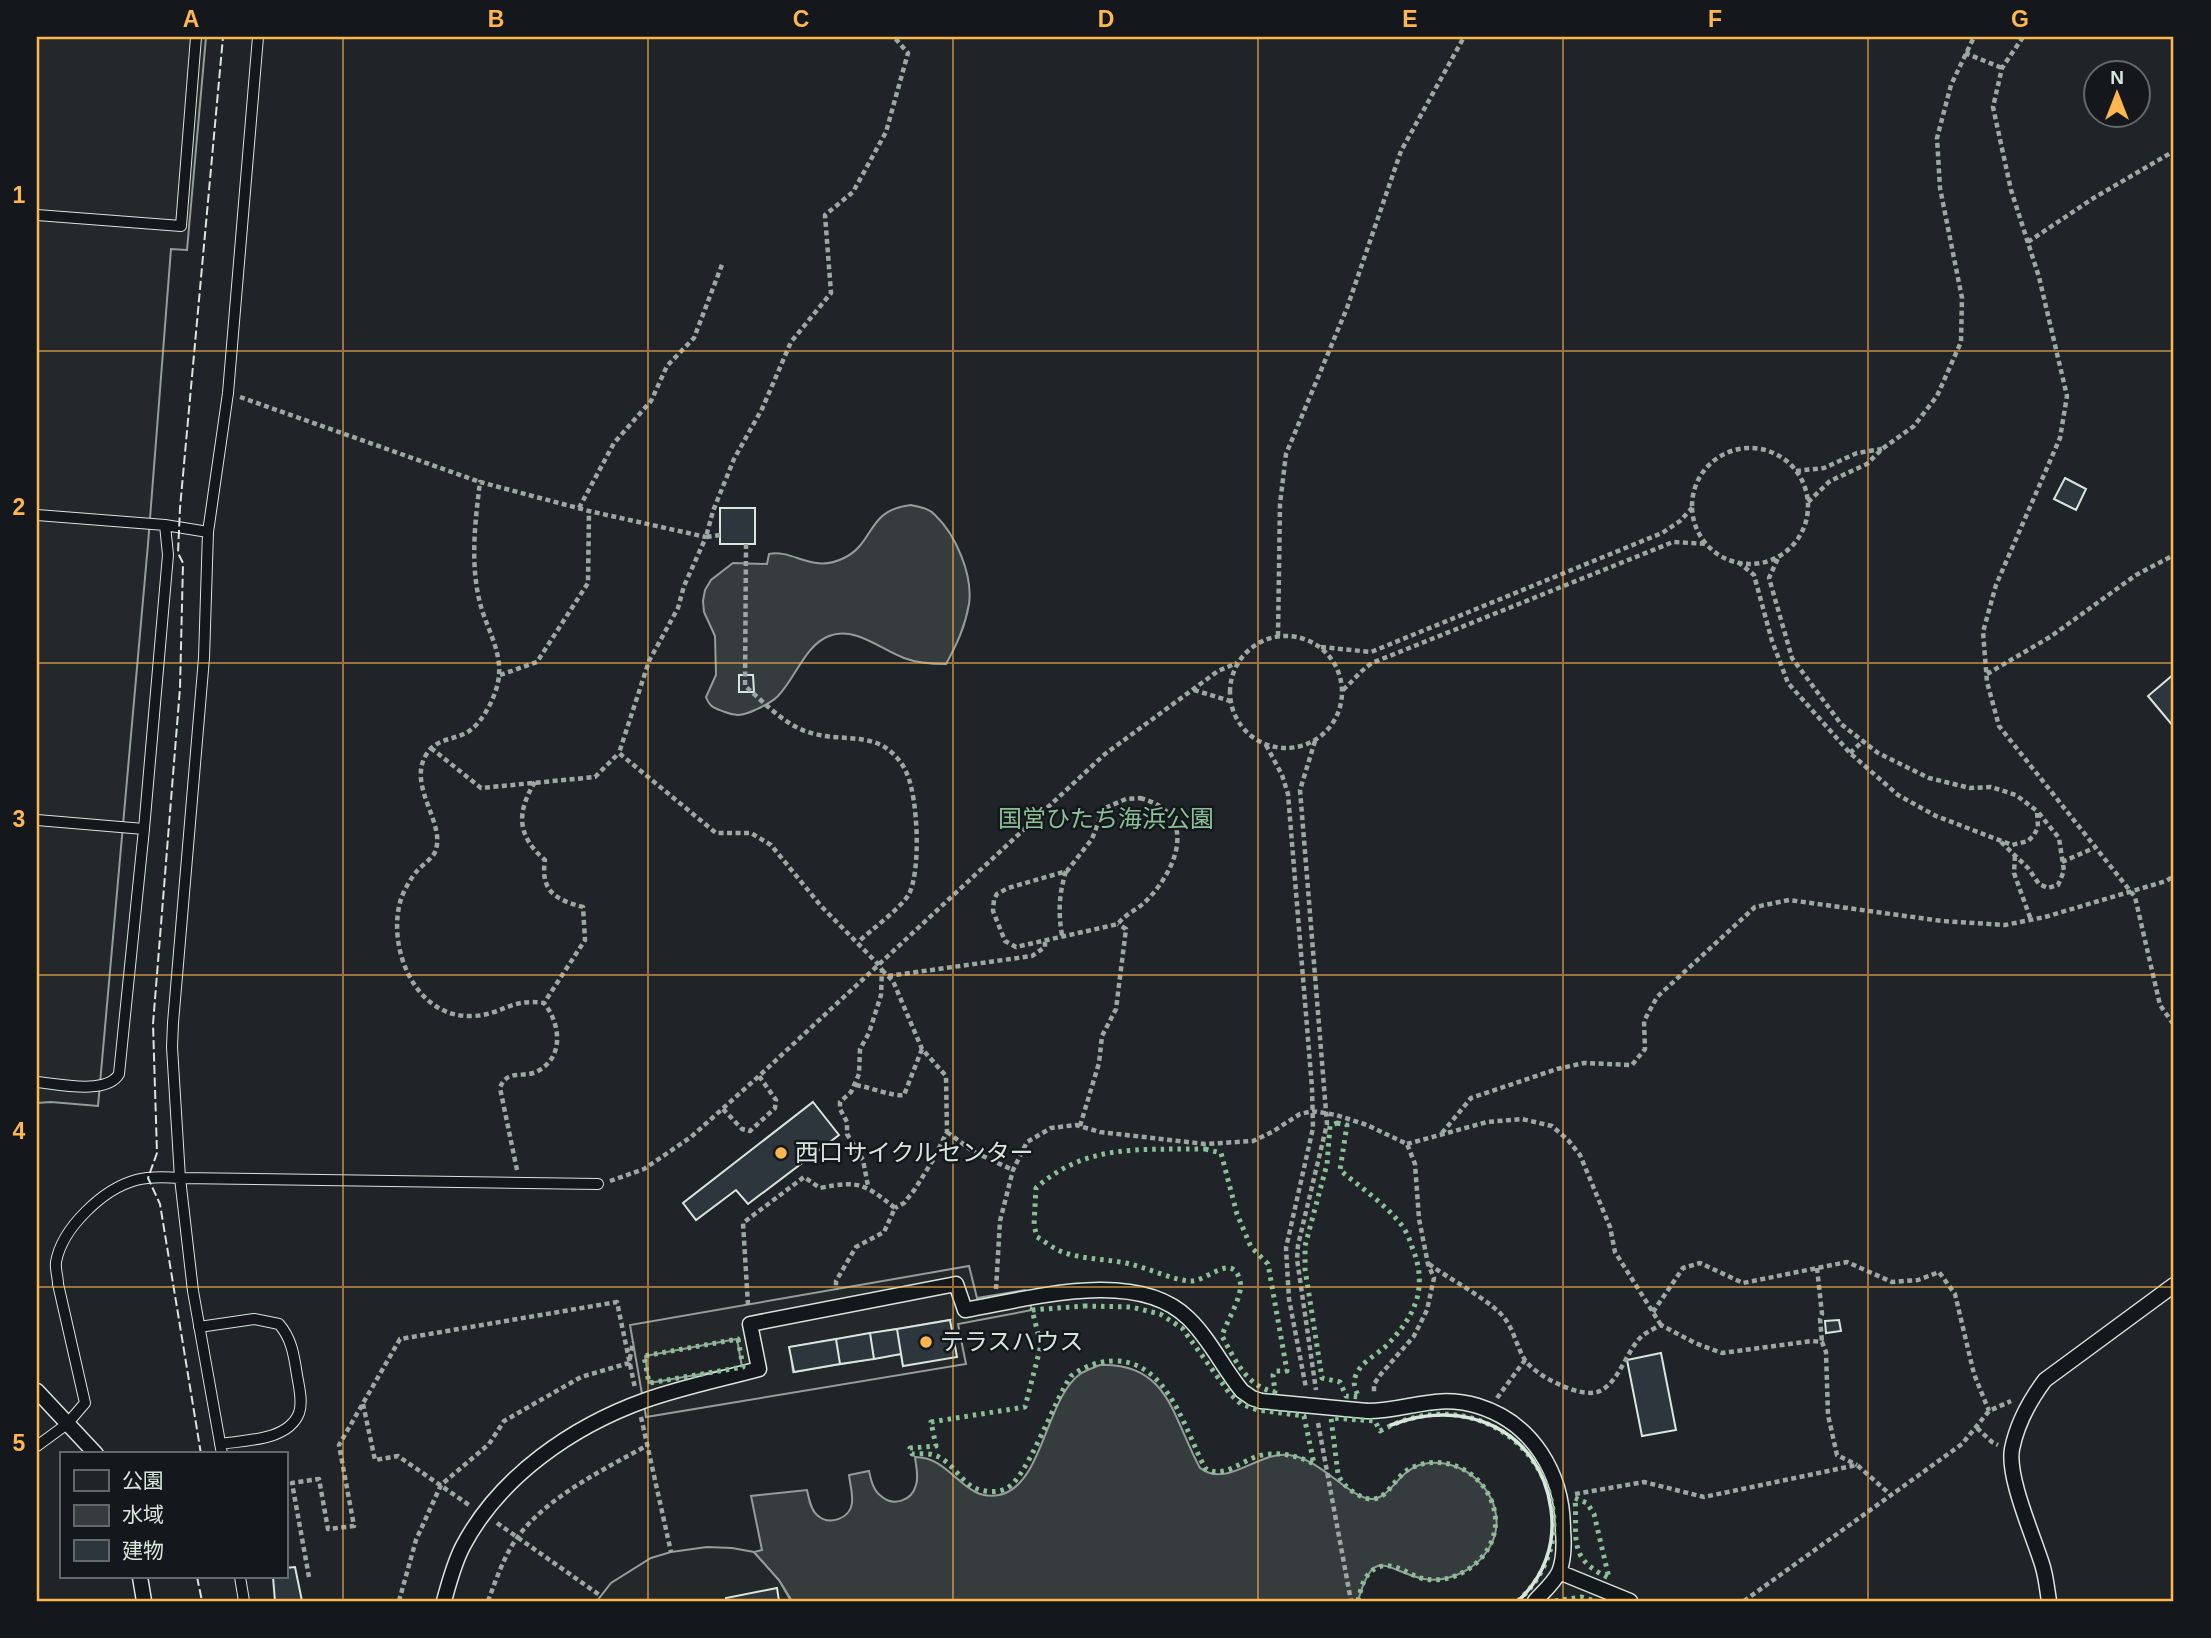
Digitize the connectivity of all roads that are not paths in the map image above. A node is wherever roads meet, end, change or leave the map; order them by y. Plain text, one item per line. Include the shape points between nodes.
1 (196, 37) edge
2 (258, 37) edge
3 (37, 215) edge
4 (37, 515) edge
5 (165, 525) junction
6 (208, 532) junction
7 (37, 820) edge
8 (144, 829) junction
9 (37, 1082) edge
10 (180, 1178) junction
11 (598, 1184) road end
12 (2174, 1285) edge
13 (200, 1327) junction
14 (37, 1391) edge
15 (67, 1424) junction
16 (37, 1446) edge
17 (221, 1449) edge
18 (94, 1452) edge
19 (1559, 1572) junction
20 (139, 1578) edge
21 (240, 1578) edge
22 (144, 1601) edge
23 (244, 1601) edge
24 (444, 1601) edge
25 (1535, 1601) edge
26 (1630, 1601) edge
27 (2049, 1601) edge

1 - 3 lane via 181,226
2 - 6 lane via 228,393
4 - 5 lane
5 - 6 lane
5 - 8 lane via 168,555
6 - 10 lane via 204,658 173,1023
7 - 8 lane
8 - 9 lane via 119,1074 111,1084 100,1087
10 - 11 lane
10 - 13 lane
10 - 15 lane via 138,1180 120,1186 94,1203 65,1238 56,1264 58,1284 85,1403
12 - 27 street via 2045,1380 2030,1400 2012,1450 2012,1468
13 - 17 lane
13 - 17 lane via 254,1319 279,1324 290,1340 295,1364 299,1412 287,1429
14 - 15 street
15 - 16 lane
15 - 18 street
19 - 24 street, bridge via 1564,1544 1554,1474 1526,1434 1502,1416 1448,1399 1373,1411 1261,1401 1242,1391 1189,1318 1159,1299 1098,1291 965,1310 956,1284 750,1324 760,1370 643,1401 583,1428 503,1489 462,1546
19 - 25 street
19 - 26 street
20 - 22 street
21 - 23 lane

